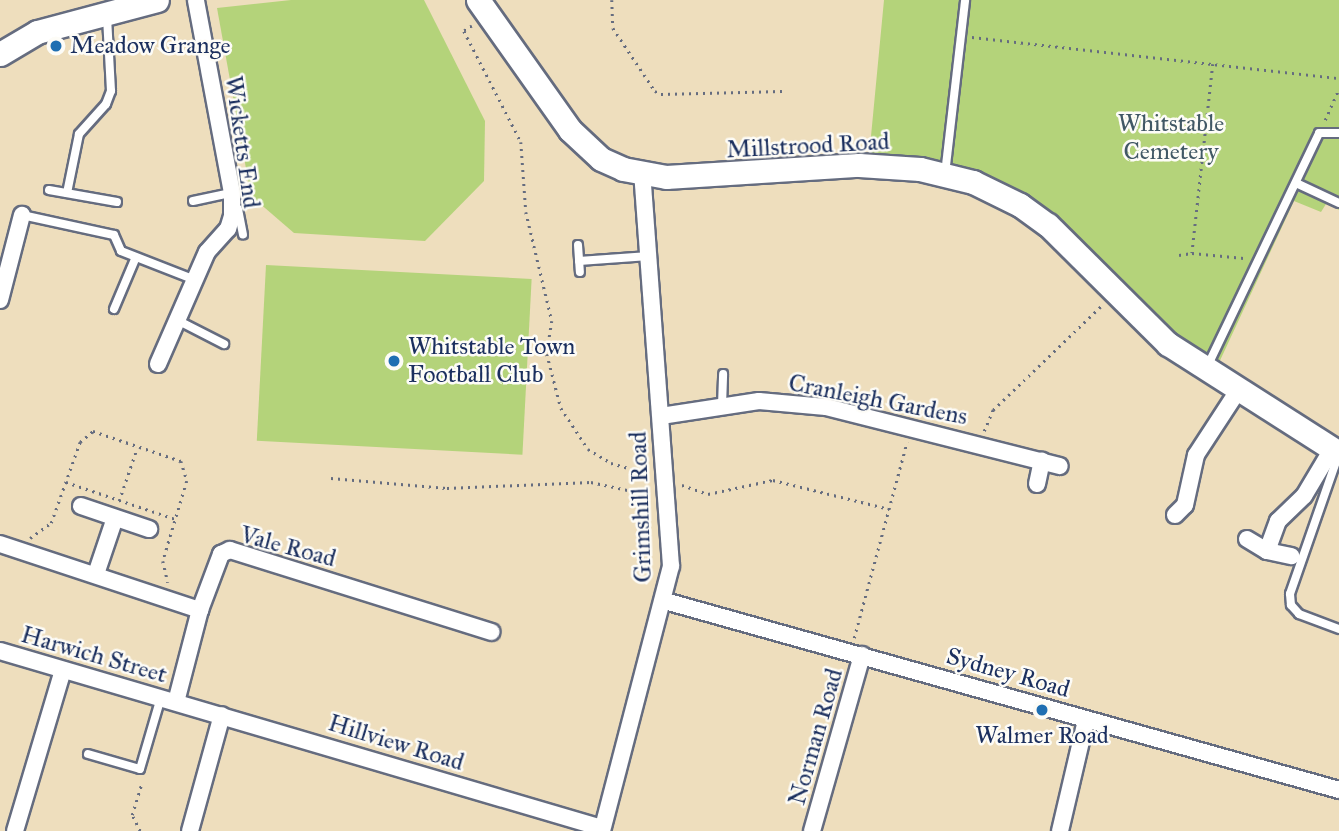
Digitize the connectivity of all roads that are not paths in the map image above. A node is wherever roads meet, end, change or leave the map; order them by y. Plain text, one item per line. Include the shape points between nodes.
1 (196, 0) edge
2 (965, 0) edge
3 (148, 1) edge
4 (483, 7) edge
5 (107, 14) junction
6 (200, 20) junction
7 (0, 54) edge
8 (1339, 133) edge
9 (642, 174) junction
10 (946, 174) junction
11 (1296, 183) junction
12 (49, 190) dead end
13 (67, 193) junction
14 (232, 193) junction
15 (193, 201) dead end
16 (117, 202) dead end
17 (1339, 203) edge
18 (22, 215) joint
19 (243, 235) dead end
20 (578, 245) dead end
21 (649, 256) junction
22 (136, 257) junction
23 (579, 261) junction
24 (580, 272) dead end
25 (3, 279) edge
26 (195, 280) junction
27 (0, 300) edge
28 (114, 309) dead end
29 (177, 320) junction
30 (224, 344) dead end
31 (158, 364) dead end
32 (1206, 368) junction
33 (723, 374) dead end
34 (1239, 389) junction
35 (722, 406) junction
36 (661, 416) junction
37 (1336, 451) edge
38 (1042, 461) junction
39 (1060, 466) dead end
40 (1037, 484) dead end
41 (81, 506) dead end
42 (1175, 515) dead end
43 (115, 518) junction
44 (149, 529) dead end
45 (1247, 539) dead end
46 (0, 544) edge
47 (1267, 551) junction
48 (1291, 556) dead end
49 (96, 574) junction
50 (665, 601) junction
51 (200, 610) junction
52 (1339, 629) edge
53 (491, 632) dead end
54 (0, 651) edge
55 (857, 653) junction
56 (62, 670) junction
57 (168, 700) junction
58 (222, 715) junction
59 (1086, 720) junction
60 (88, 754) dead end
61 (1339, 790) edge
62 (602, 830) edge
63 (15, 831) edge
64 (190, 831) edge
65 (812, 831) edge
66 (1060, 831) edge

1 - 6 street, Wicketts End
2 - 10 lane
3 - 5 street
4 - 9 street, Millstrood Road via 586,147 601,159
5 - 7 street via 37,32
5 - 13 lane via 111,90 106,104 79,134
6 - 14 street, Wicketts End
6 - 19 lane
8 - 11 lane via 1319,133
9 - 10 street, Millstrood Road via 702,178 859,165
9 - 21 street, Grimshill Road
10 - 32 street, Millstrood Road via 1020,205 1066,241 1150,329
11 - 17 lane
11 - 32 lane
12 - 13 lane
13 - 16 lane
14 - 15 lane
14 - 26 street, Wicketts End via 231,223 207,252
18 - 22 lane via 114,235 121,251
18 - 25 street
20 - 23 lane
21 - 23 lane
21 - 36 street, Grimshill Road
22 - 26 lane
22 - 28 lane
23 - 24 lane
25 - 27 street
26 - 29 street, Wicketts End
29 - 30 lane
29 - 31 street, Wicketts End
32 - 34 street, Millstrood Road
33 - 35 lane
34 - 37 street, Millstrood Road
34 - 42 street via 1196,455 1188,475 1185,505
35 - 36 street, Cranleigh Gardens
35 - 38 street, Cranleigh Gardens via 759,401 813,406
36 - 50 street, Grimshill Road via 671,566
37 - 47 street via 1304,496 1278,520
37 - 52 lane via 1290,594 1291,605 1299,614
38 - 39 street, Cranleigh Gardens
38 - 40 street
41 - 43 street
43 - 44 street
43 - 49 street
45 - 47 street
46 - 49 street
47 - 48 street
49 - 51 street
50 - 55 street, Sydney Road
50 - 62 street, Grimshill Road
51 - 53 street, Vale Road via 221,554 230,550
51 - 57 street, Vale Road
54 - 56 street, Harwich Street
55 - 59 street, Sydney Road
55 - 65 street, Norman Road
56 - 57 street, Harwich Street
56 - 63 street
57 - 58 street, Hillview Road
57 - 60 lane via 140,769
58 - 62 street, Hillview Road
58 - 64 street
59 - 61 street, Sydney Road
59 - 66 street

